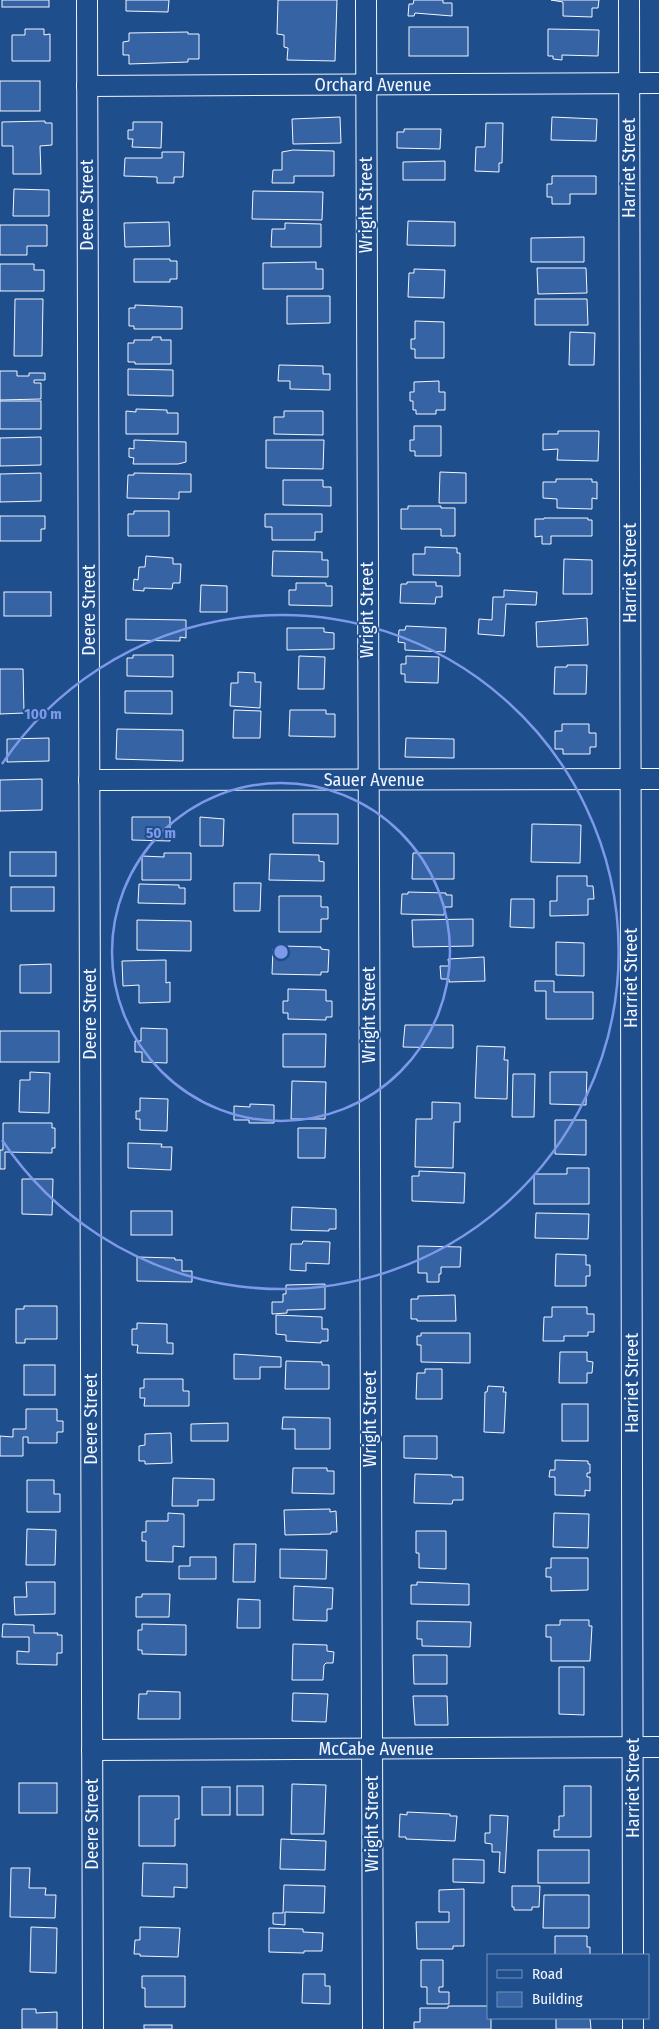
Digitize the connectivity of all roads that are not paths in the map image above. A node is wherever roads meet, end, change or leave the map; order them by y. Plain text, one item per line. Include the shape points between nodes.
1 (87, 0) edge
2 (366, 0) edge
3 (629, 0) edge
4 (629, 83) junction
5 (659, 83) edge
6 (366, 85) junction
7 (87, 86) junction
8 (631, 779) junction
9 (659, 779) edge
10 (89, 780) junction
11 (368, 780) junction
12 (659, 1747) edge
13 (633, 1748) junction
14 (372, 1749) junction
15 (92, 1750) junction
16 (633, 1954) edge
17 (93, 2029) edge
18 (373, 2029) edge

1 - 7 street, Deere Street
2 - 6 street, Wright Street
3 - 4 street, Harriet Street
4 - 5 street, Orchard Avenue
4 - 6 street, Orchard Avenue
4 - 8 street, Harriet Street
6 - 7 street, Orchard Avenue
6 - 11 street, Wright Street
7 - 10 street, Deere Street
8 - 9 street, Sauer Avenue
8 - 11 street, Sauer Avenue
8 - 13 street, Harriet Street
10 - 11 street, Sauer Avenue
10 - 15 street, Deere Street
11 - 14 street, Wright Street
12 - 13 street, McCabe Avenue
13 - 14 street, McCabe Avenue
13 - 16 street, Harriet Street
14 - 15 street, McCabe Avenue
14 - 18 street, Wright Street
15 - 17 street, Deere Street

